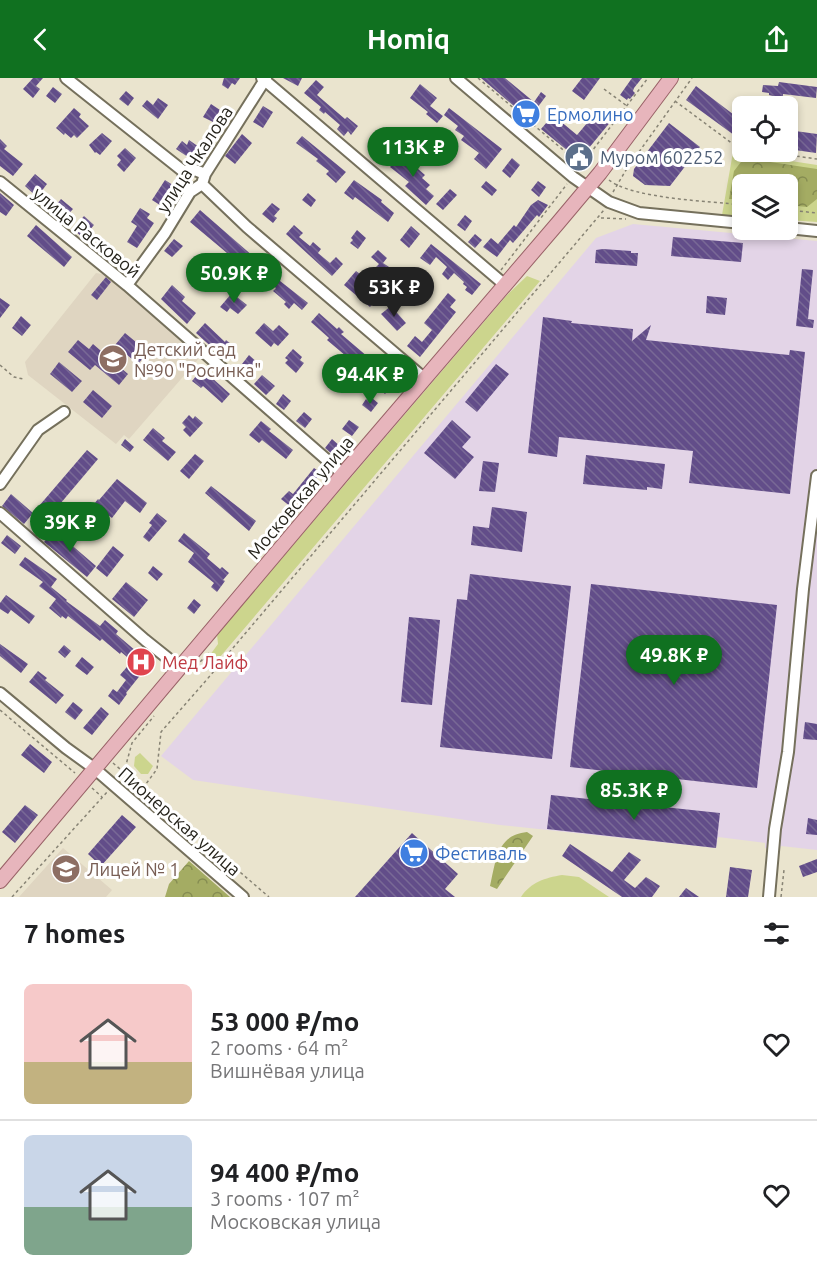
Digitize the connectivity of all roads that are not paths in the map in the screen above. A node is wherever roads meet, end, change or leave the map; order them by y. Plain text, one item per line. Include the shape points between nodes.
1 (66, 78) edge
2 (456, 78) edge
3 (671, 78) edge
4 (264, 79) edge
5 (183, 171) junction
6 (203, 179) junction
7 (0, 182) edge
8 (587, 189) junction
9 (190, 192) junction
10 (732, 222) edge
11 (798, 229) edge
12 (817, 231) edge
13 (127, 285) junction
14 (505, 285) junction
15 (425, 379) junction
16 (63, 412) dead end
17 (343, 474) junction
18 (817, 476) edge
19 (0, 484) edge
20 (0, 513) edge
21 (180, 668) junction
22 (0, 693) edge
23 (95, 769) junction
24 (0, 881) edge
25 (243, 897) edge
26 (769, 897) edge

1 - 5 street
2 - 8 street
3 - 8 main road, Московская улица
4 - 6 street, улица Чкалова
4 - 14 street
5 - 6 street via 195,170
5 - 9 street via 184,184
6 - 9 street, улица Чкалова
6 - 15 street via 247,227
7 - 13 street, улица Расковой
8 - 10 street via 639,213
8 - 14 main road, Московская улица
9 - 13 street, улица Чкалова
11 - 12 street
13 - 17 street, улица Расковой
14 - 15 main road, Московская улица
15 - 17 main road, Московская улица
16 - 19 street via 38,430
17 - 21 main road, Московская улица
18 - 26 street
20 - 21 street
21 - 23 main road, Московская улица
22 - 23 street, Пионерская улица
23 - 24 main road, Московская улица
23 - 25 street, Пионерская улица

